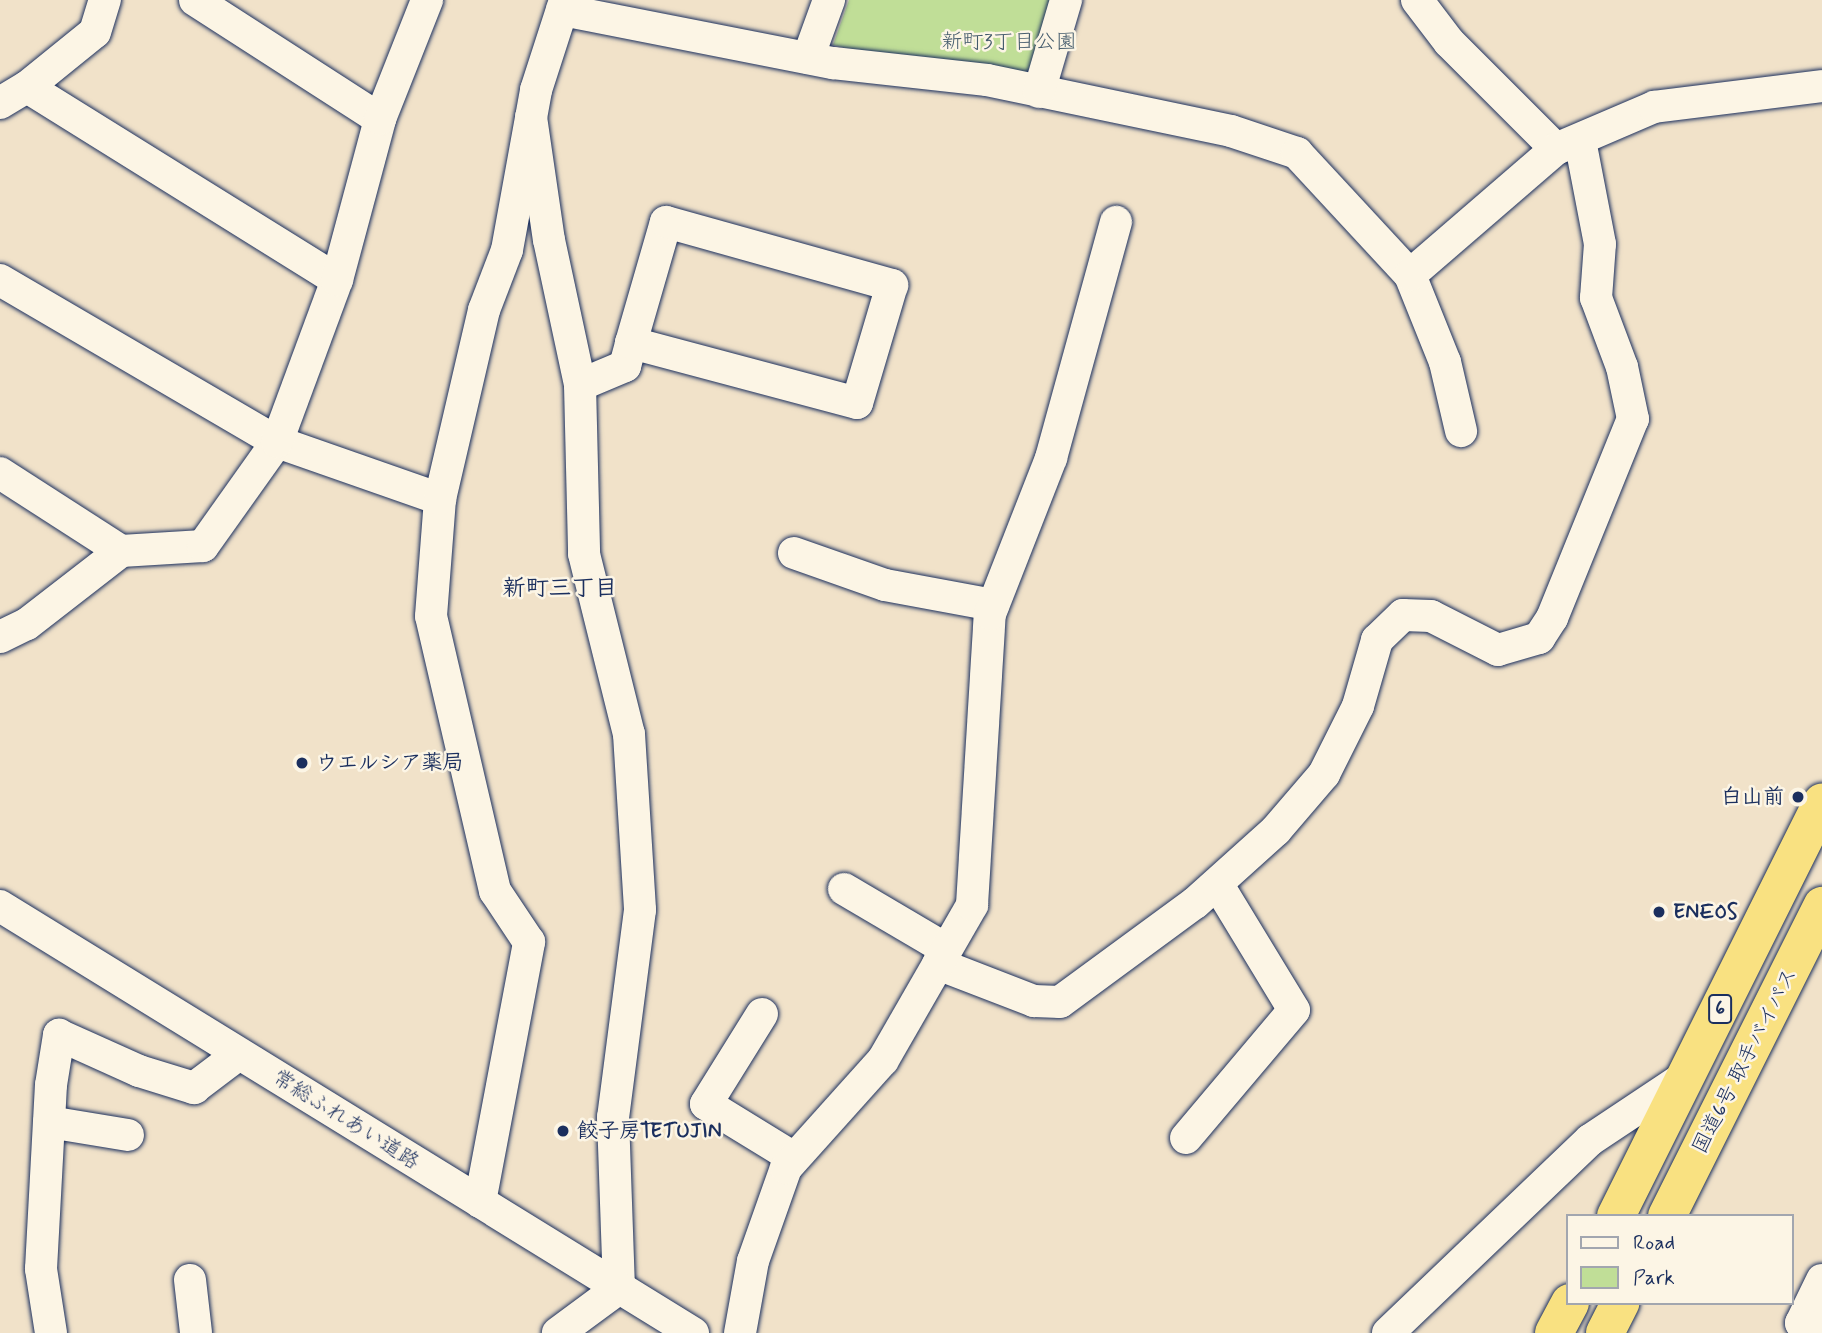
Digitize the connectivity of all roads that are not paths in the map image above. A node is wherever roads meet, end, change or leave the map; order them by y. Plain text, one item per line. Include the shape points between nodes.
1 (105, 0) edge
2 (195, 0) edge
3 (427, 0) edge
4 (829, 0) edge
5 (1066, 0) edge
6 (1417, 0) edge
7 (563, 5) edge
8 (808, 58) junction
9 (1822, 86) edge
10 (27, 87) junction
11 (1039, 92) junction
12 (0, 103) edge
13 (531, 117) junction
14 (380, 119) junction
15 (1568, 145) junction
16 (1116, 222) dead end
17 (1410, 275) junction
18 (0, 280) edge
19 (337, 280) junction
20 (631, 343) junction
21 (580, 385) junction
22 (1461, 431) dead end
23 (277, 442) junction
24 (0, 473) edge
25 (440, 499) junction
26 (121, 551) junction
27 (794, 553) dead end
28 (993, 605) junction
29 (0, 637) edge
30 (1822, 803) edge
31 (1218, 885) junction
32 (844, 889) dead end
33 (0, 906) edge
34 (1821, 909) edge
35 (942, 957) junction
36 (762, 1014) dead end
37 (239, 1054) junction
38 (1686, 1076) junction
39 (49, 1122) junction
40 (128, 1135) dead end
41 (1186, 1138) dead end
42 (794, 1158) junction
43 (480, 1202) junction
44 (1617, 1214) edge
45 (1668, 1214) edge
46 (190, 1280) dead end
47 (1822, 1280) edge
48 (619, 1288) junction
49 (1569, 1305) edge
50 (1619, 1305) edge
51 (51, 1333) edge
52 (196, 1333) edge
53 (558, 1333) edge
54 (693, 1333) edge
55 (740, 1333) edge
56 (1388, 1333) edge
57 (1554, 1333) edge
58 (1605, 1333) edge
59 (1822, 1333) edge

1 - 10 street via 95,32
2 - 14 street
3 - 14 street
4 - 8 street
5 - 11 street
6 - 15 street via 1449,43
7 - 8 street
7 - 13 street
8 - 11 street via 987,80
9 - 15 street via 1654,107
10 - 12 street
10 - 19 street
11 - 17 street via 1231,131 1297,153
13 - 21 street via 549,240
13 - 25 street via 507,250 484,310
14 - 19 street
15 - 17 street
15 - 31 street via 1600,244 1596,298 1622,367 1633,419 1552,618 1539,638 1498,650 1431,616 1403,615 1377,640 1358,706 1324,774 1276,830
16 - 28 street via 1051,458
17 - 22 street via 1444,362
18 - 23 street
19 - 23 street
20 - 20 street via 666,222 892,285 857,403
20 - 21 street via 625,366
21 - 48 street via 584,554 629,734 640,910 613,1117
23 - 25 street
23 - 26 street via 203,546
24 - 26 street
25 - 43 street via 431,616 495,891 529,942
26 - 29 street via 27,624
27 - 28 street via 885,585
28 - 35 street via 972,905
30 - 38 highway, 6
31 - 35 street via 1060,1002 1034,1001
31 - 41 street via 1294,1010
32 - 35 street
33 - 37 street, 常総ふれあい道路
34 - 45 highway, 国道6号 取手バイパス / 6
35 - 42 street via 883,1060
36 - 42 street via 706,1104
37 - 39 street via 194,1088 139,1071 59,1035
37 - 43 street, 常総ふれあい道路
38 - 44 highway, 6
38 - 56 street via 1590,1140
39 - 40 street
39 - 51 street via 41,1269
42 - 55 street via 786,1168 753,1261
43 - 48 street, 常総ふれあい道路
46 - 52 street
47 - 59 street via 1801,1323
48 - 53 street
48 - 54 street, 常総ふれあい道路
49 - 57 highway
50 - 58 highway

